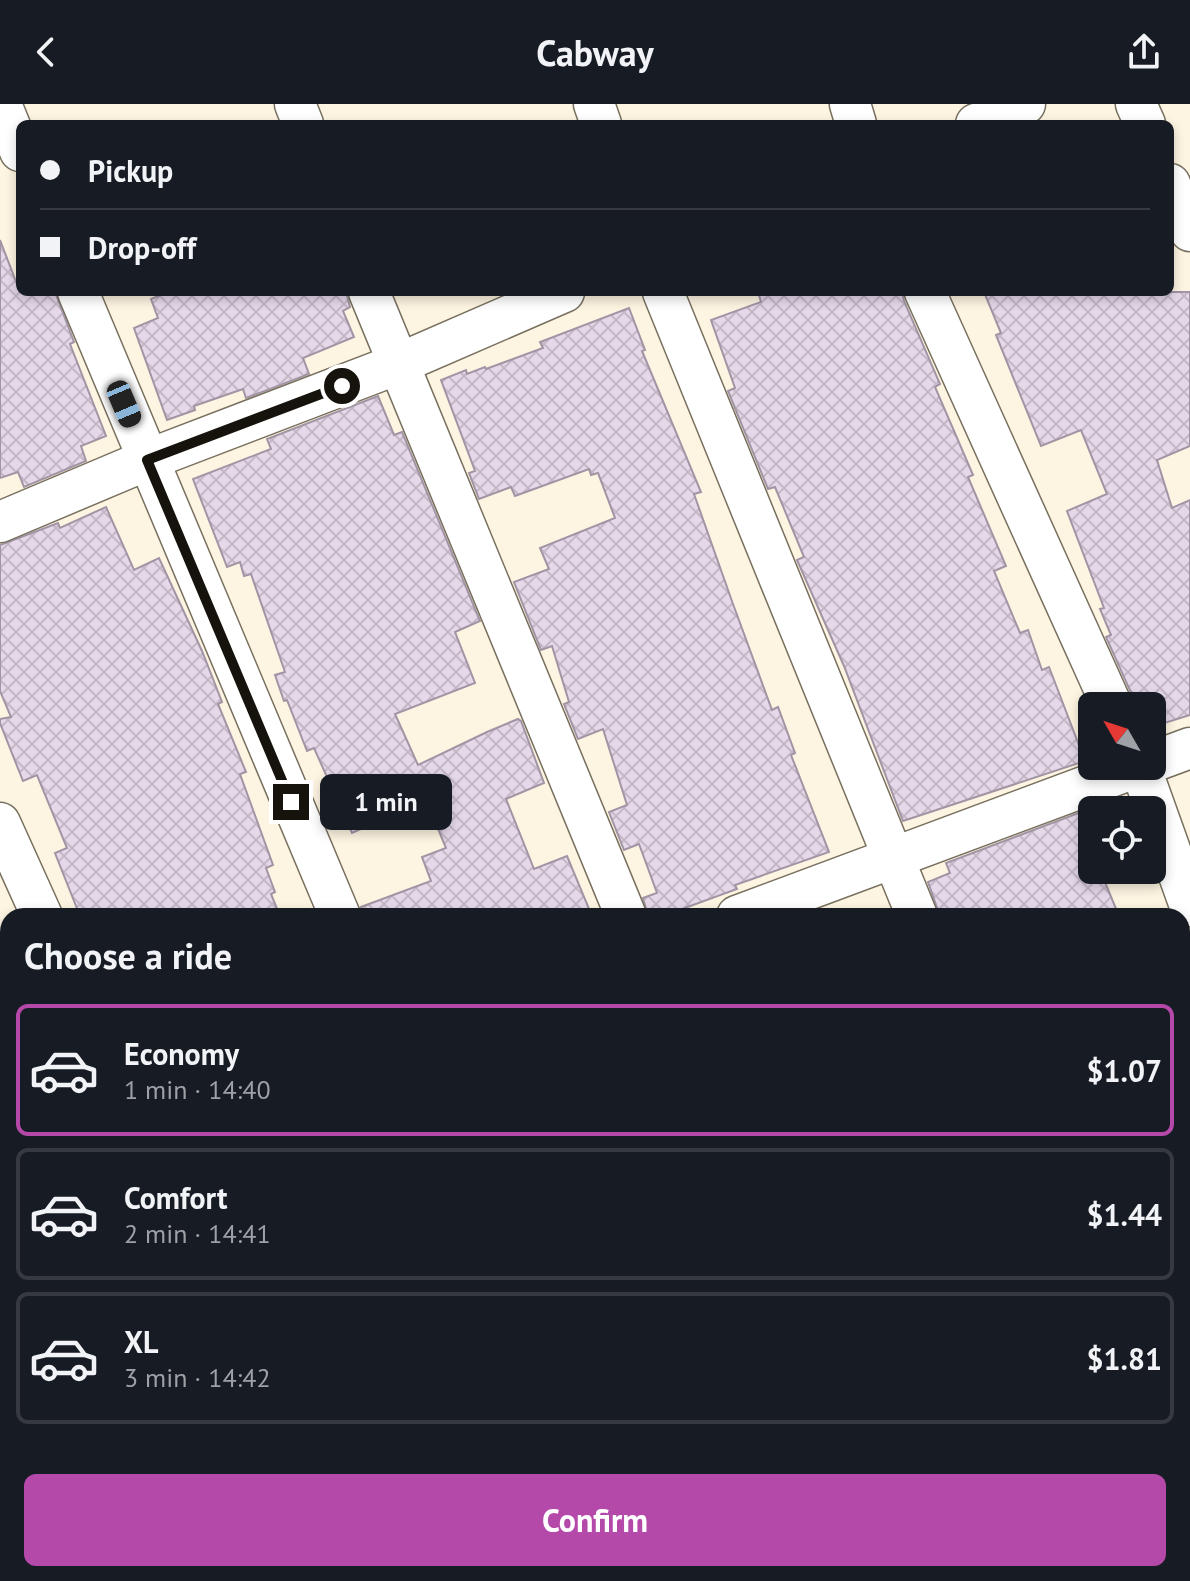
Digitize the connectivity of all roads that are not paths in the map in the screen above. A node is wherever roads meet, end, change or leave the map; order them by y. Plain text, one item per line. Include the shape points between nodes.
1 (1, 104) edge
2 (1025, 104) edge
3 (986, 120) edge
4 (16, 141) edge
5 (1174, 193) edge
6 (1190, 231) edge
7 (80, 296) edge
8 (371, 296) edge
9 (555, 296) edge
10 (665, 296) edge
11 (927, 296) edge
12 (398, 364) junction
13 (147, 460) junction
14 (0, 522) edge
15 (1106, 692) edge
16 (1190, 748) edge
17 (1166, 757) edge
18 (1102, 780) edge
19 (1145, 780) edge
20 (0, 823) edge
21 (894, 857) junction
22 (1190, 906) edge
23 (38, 908) edge
24 (337, 908) edge
25 (623, 908) edge
26 (758, 908) edge
27 (914, 908) edge

1 - 4 street
2 - 3 street
5 - 6 street
7 - 13 street
8 - 12 street
9 - 12 street
10 - 21 street
11 - 15 street
12 - 13 street
12 - 25 street
13 - 14 street
13 - 24 street
16 - 17 street
18 - 21 street
19 - 22 street
20 - 23 street
21 - 26 street
21 - 27 street

